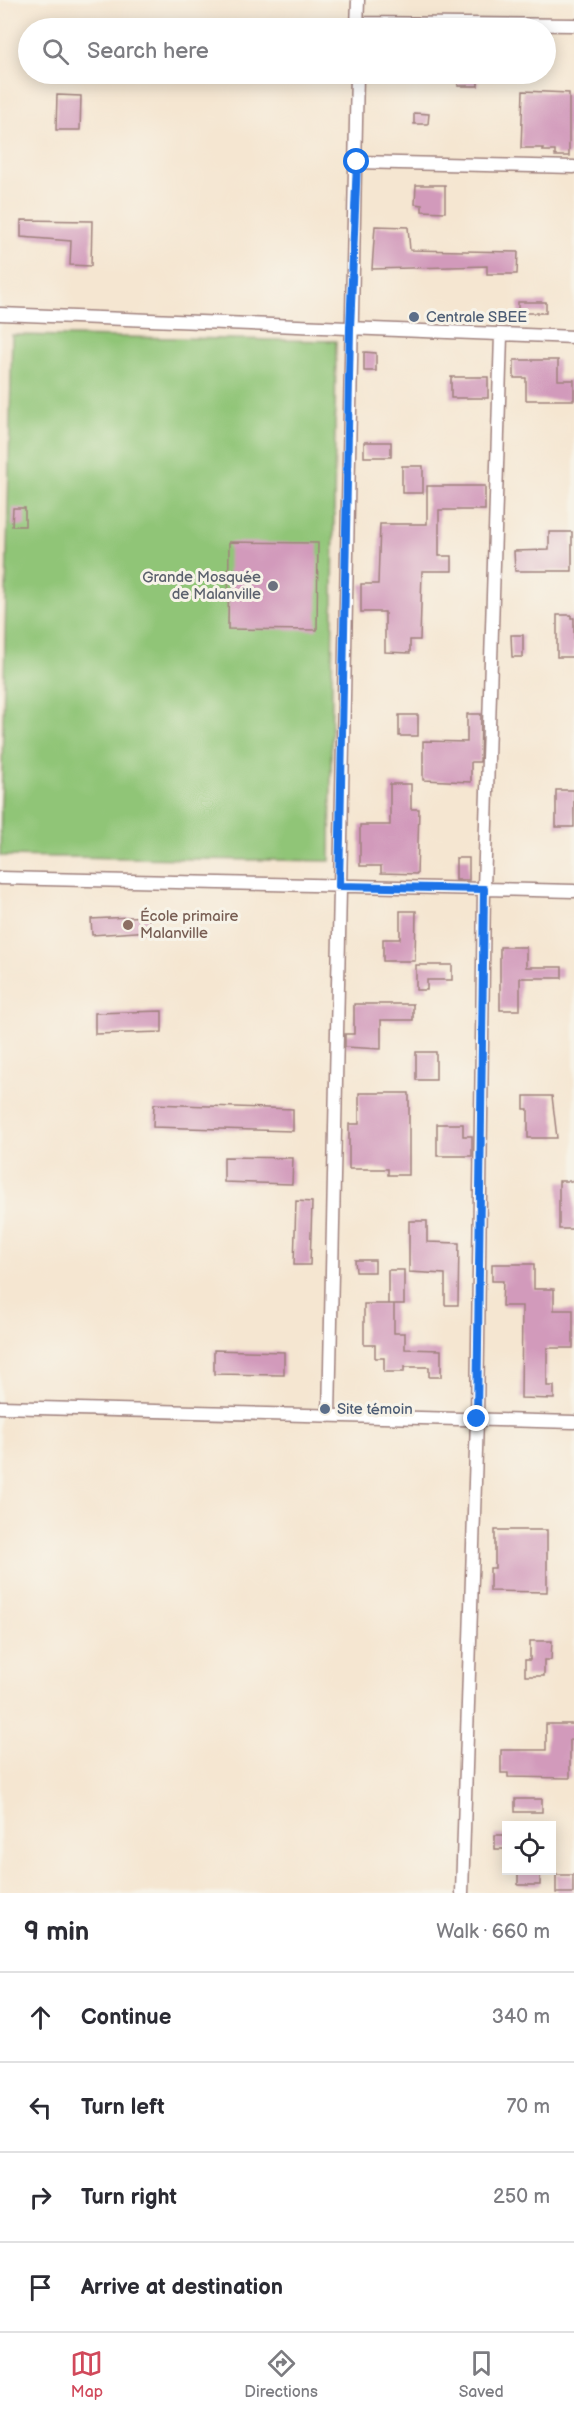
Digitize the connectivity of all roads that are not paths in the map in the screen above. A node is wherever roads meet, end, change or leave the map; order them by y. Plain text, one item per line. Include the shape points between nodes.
1 (358, 0) edge
2 (357, 18) edge
3 (556, 26) edge
4 (574, 26) edge
5 (357, 84) edge
6 (357, 162) junction
7 (574, 167) edge
8 (0, 314) edge
9 (350, 328) junction
10 (501, 335) junction
11 (574, 337) edge
12 (0, 878) edge
13 (339, 886) junction
14 (484, 889) junction
15 (574, 891) edge
16 (0, 1407) edge
17 (329, 1416) junction
18 (477, 1419) junction
19 (574, 1422) edge
20 (462, 1893) edge

1 - 2 street
3 - 4 street
5 - 6 street
6 - 7 street
6 - 9 street
8 - 9 street
9 - 10 street
9 - 13 street
10 - 11 street
10 - 14 street
12 - 13 street
13 - 14 street
13 - 17 street
14 - 15 street
14 - 18 street
16 - 17 street
17 - 18 street
18 - 19 street
18 - 20 street

